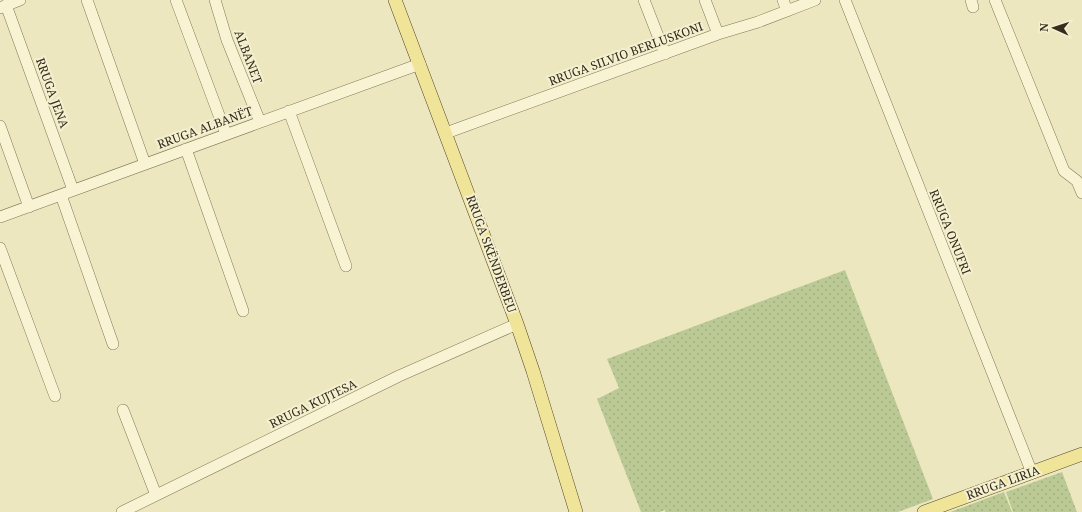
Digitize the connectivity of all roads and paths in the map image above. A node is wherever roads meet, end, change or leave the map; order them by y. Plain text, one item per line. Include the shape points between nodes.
1 (20, 0) edge
2 (87, 0) edge
3 (176, 0) edge
4 (214, 0) edge
5 (395, 0) edge
6 (644, 0) edge
7 (705, 0) edge
8 (815, 0) edge
9 (845, 0) edge
10 (996, 0) edge
11 (785, 5) edge
12 (3, 6) edge
13 (718, 34) junction
14 (665, 54) junction
15 (420, 64) junction
16 (289, 111) junction
17 (260, 122) junction
18 (0, 126) edge
19 (446, 133) junction
20 (226, 134) junction
21 (186, 149) junction
22 (145, 164) junction
23 (73, 190) junction
24 (1082, 193) edge
25 (61, 195) junction
26 (30, 207) junction
27 (0, 217) edge
28 (0, 248) edge
29 (346, 266) dead end
30 (243, 311) dead end
31 (517, 324) junction
32 (113, 344) dead end
33 (55, 396) dead end
34 (123, 410) dead end
35 (1082, 454) edge
36 (1032, 473) junction
37 (156, 495) junction
38 (125, 511) edge
39 (576, 512) edge
40 (924, 512) edge

1 - 12 street
2 - 22 street
3 - 20 street
4 - 17 street, ALBANET
5 - 15 main road, RRUGA SKËNDERBEU
6 - 14 street
7 - 13 street
8 - 11 street, RRUGA SILVIO BERLUSKONI
9 - 36 street, RRUGA ONUFRI
10 - 24 street via 1064,171 1077,181
11 - 13 street, RRUGA SILVIO BERLUSKONI
12 - 23 street, RRUGA JENA
13 - 14 street, RRUGA SILVIO BERLUSKONI
14 - 19 street, RRUGA SILVIO BERLUSKONI
15 - 16 street, RRUGA ALBANËT
15 - 19 main road, RRUGA SKËNDERBEU
16 - 17 street, RRUGA ALBANËT
16 - 29 street
17 - 20 street, RRUGA ALBANËT
18 - 26 street
19 - 31 main road, RRUGA SKËNDERBEU
20 - 21 street, RRUGA ALBANËT
21 - 22 street, RRUGA ALBANËT
21 - 30 street
22 - 23 street, RRUGA ALBANËT
23 - 25 street, RRUGA ALBANËT
25 - 26 street, RRUGA ALBANËT
25 - 32 street
26 - 27 street, RRUGA ALBANËT
28 - 33 street
31 - 37 street, RRUGA KUJTESA via 399,376
31 - 39 main road, RRUGA SKËNDERBEU via 534,371
34 - 37 street
35 - 36 main road, RRUGA LIRIA
36 - 40 main road, RRUGA LIRIA
37 - 38 street, RRUGA KUJTESA

